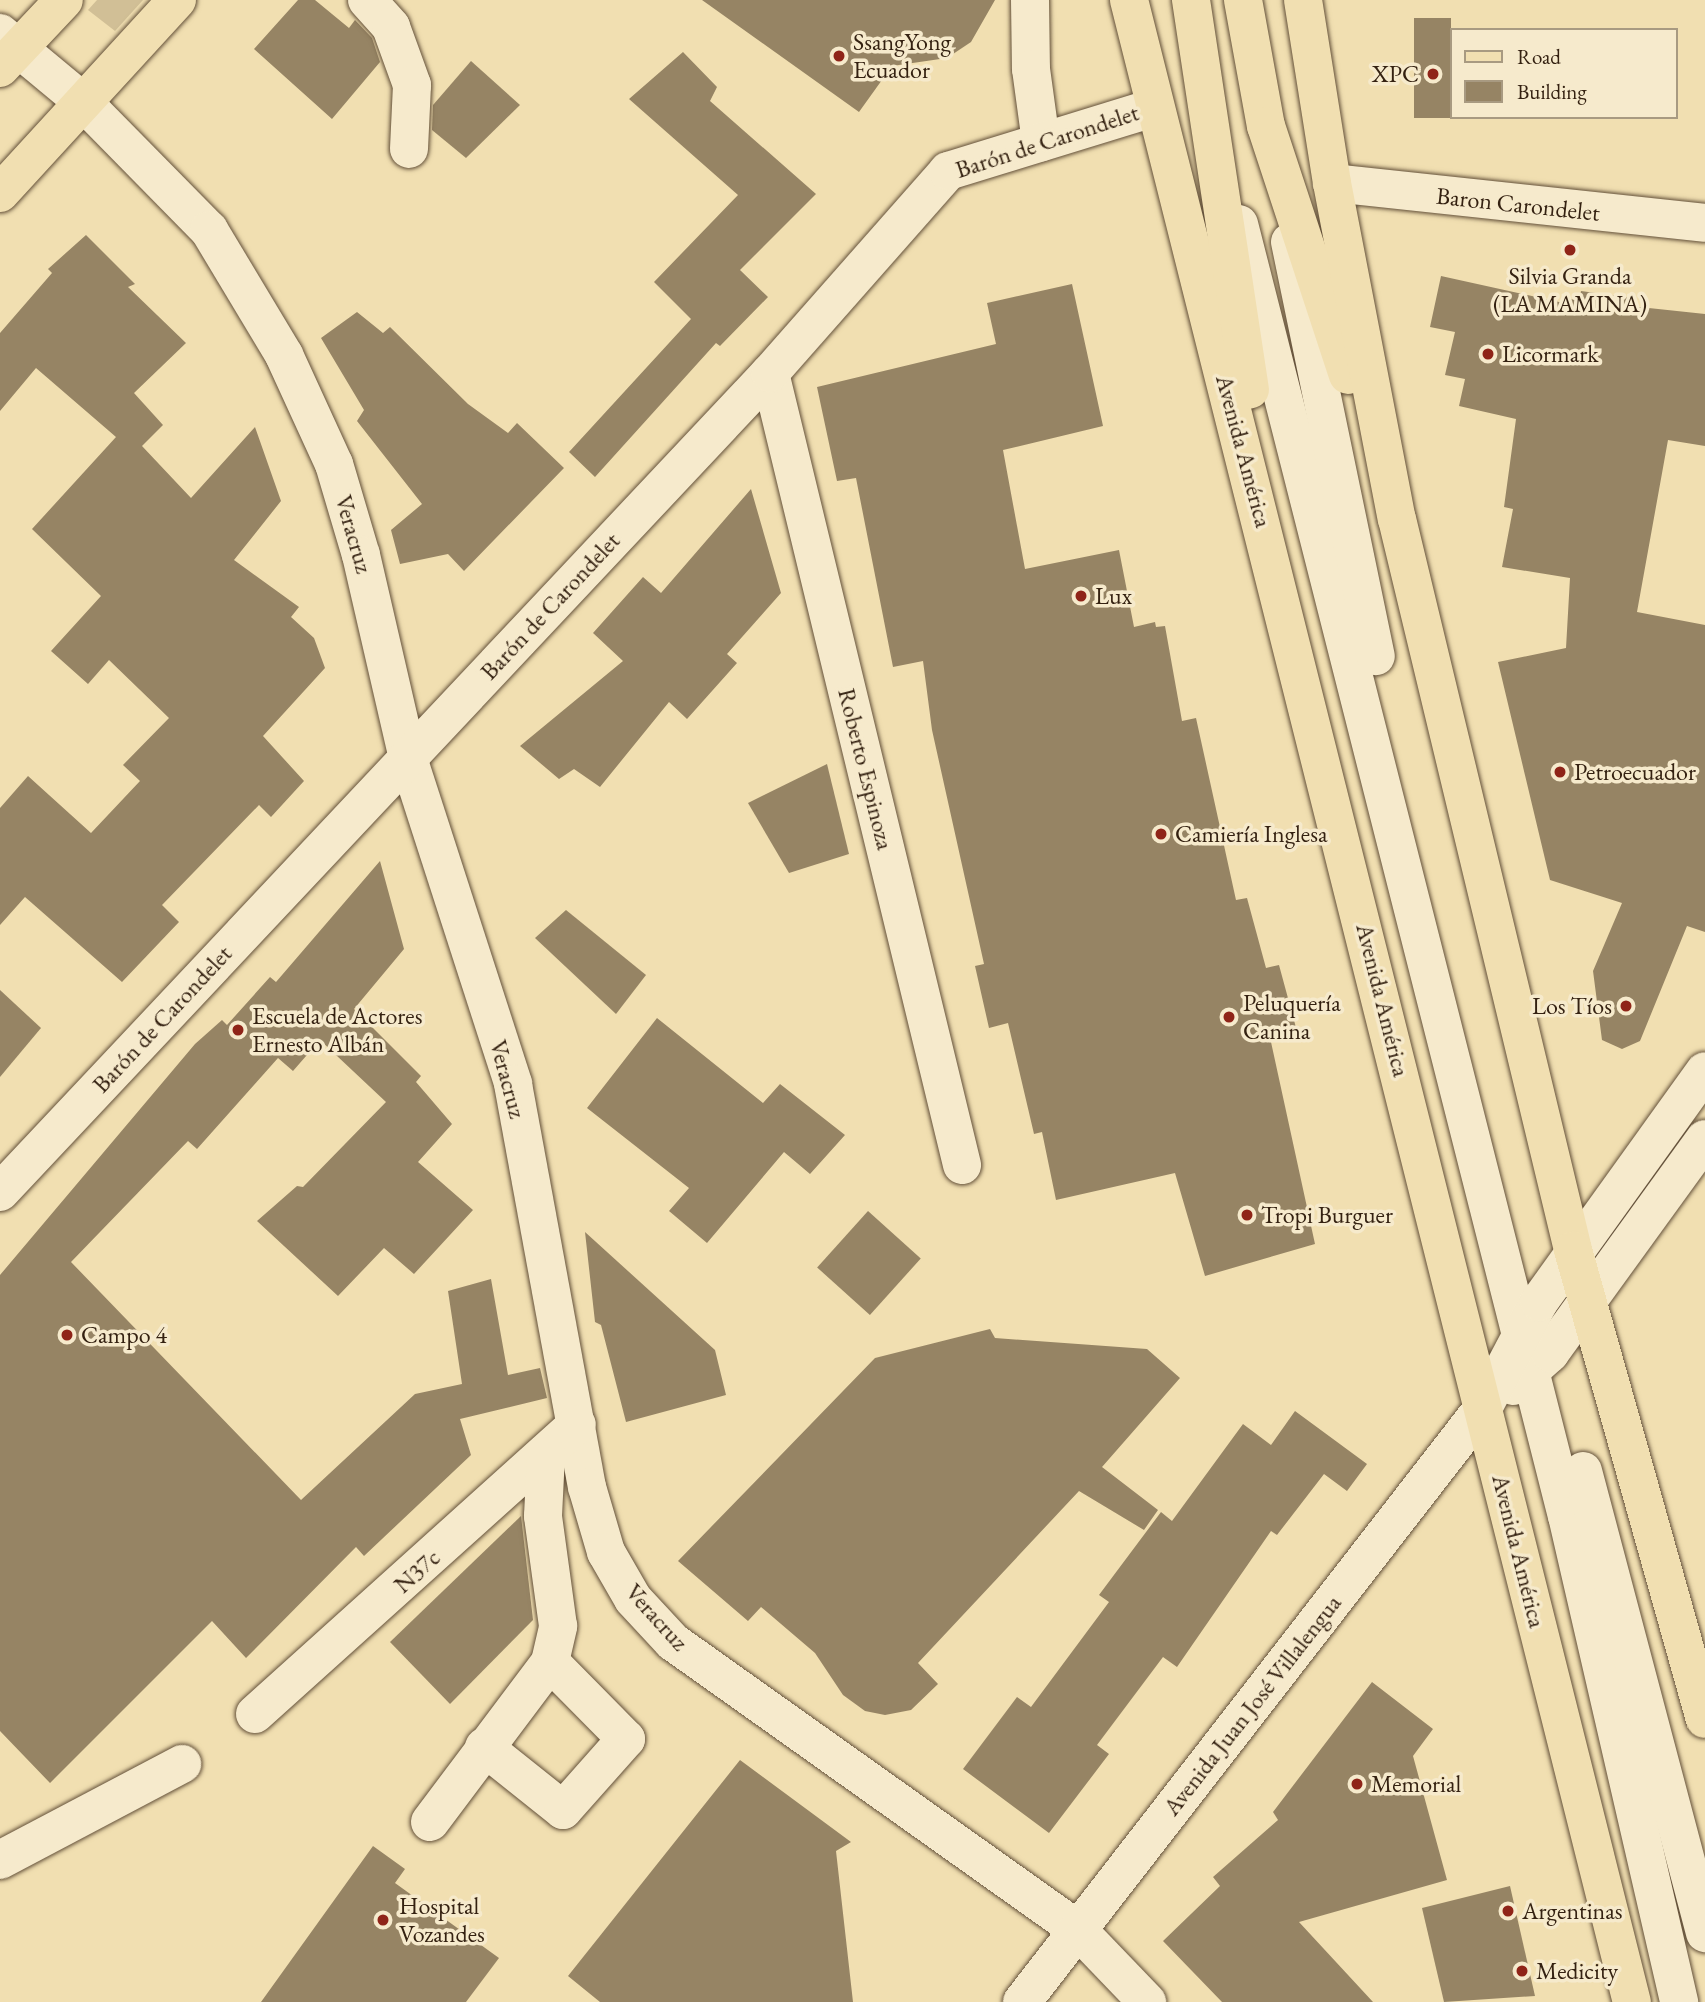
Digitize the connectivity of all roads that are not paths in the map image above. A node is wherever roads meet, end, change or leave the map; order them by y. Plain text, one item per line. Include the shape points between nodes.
1 (64, 0) edge
2 (177, 0) edge
3 (368, 0) edge
4 (1030, 0) edge
5 (1129, 0) edge
6 (1191, 0) edge
7 (1243, 0) edge
8 (1303, 0) edge
9 (7, 49) edge
10 (83, 102) junction
11 (1153, 108) junction
12 (1211, 117) junction
13 (1266, 126) junction
14 (1041, 142) junction
15 (410, 149) dead end
16 (1332, 183) junction
17 (0, 193) edge
18 (1705, 223) edge
19 (770, 373) junction
20 (1397, 519) junction
21 (1274, 562) junction
22 (408, 758) junction
23 (1705, 1071) edge
24 (1705, 1139) edge
25 (962, 1165) dead end
26 (0, 1192) edge
27 (1573, 1250) junction
28 (1590, 1300) junction
29 (1539, 1302) junction
30 (1533, 1354) junction
31 (1483, 1408) junction
32 (577, 1424) junction
33 (546, 1454) junction
34 (550, 1662) junction
35 (1703, 1698) edge
36 (255, 1714) dead end
37 (484, 1747) junction
38 (182, 1764) dead end
39 (430, 1822) dead end
40 (0, 1860) edge
41 (1078, 1930) junction
42 (1705, 1933) edge
43 (1022, 2002) edge
44 (1147, 2002) edge
45 (1632, 2002) edge
46 (1679, 2002) edge

1 - 9 main road
2 - 10 main road
3 - 15 street via 391,27 412,85
4 - 14 street via 1031,69
5 - 11 main road, Avenida América
6 - 12 main road
7 - 13 main road
8 - 16 main road
9 - 10 street, Veracruz
10 - 17 main road
10 - 22 street, Veracruz via 209,230 284,355 334,464 361,555
11 - 14 street, Barón de Carondelet
11 - 21 main road, Avenida América
12 - 21 main road
12 - 30 street
13 - 20 main road
13 - 29 street via 1393,736
14 - 19 street, Barón de Carondelet via 948,171
16 - 18 street, Baron Carondelet
16 - 20 main road
19 - 22 street, Barón de Carondelet
19 - 25 street, Roberto Espinoza
20 - 27 main road
21 - 31 main road, Avenida América
22 - 26 street, Barón de Carondelet
22 - 32 street, Veracruz via 513,1084
23 - 27 street, Avenida Juan José Villalengua
24 - 28 street, Avenida Juan José Villalengua
27 - 28 main road
27 - 29 street, Avenida Juan José Villalengua
28 - 30 street, Avenida Juan José Villalengua
28 - 35 main road
29 - 30 street, Avenida Juan José Villalengua
30 - 31 street, Avenida Juan José Villalengua
30 - 42 street
30 - 46 street
31 - 41 street, Avenida Juan José Villalengua
31 - 45 main road, Avenida América
32 - 33 street, N37c
32 - 41 street, Veracruz via 587,1487 606,1552 634,1599 673,1642
33 - 34 street via 543,1516 558,1626
33 - 36 street, N37c
34 - 37 street
34 - 37 street via 626,1738 563,1810
37 - 39 street
38 - 40 street
41 - 43 street, Avenida Juan José Villalengua
41 - 44 street, Veracruz

